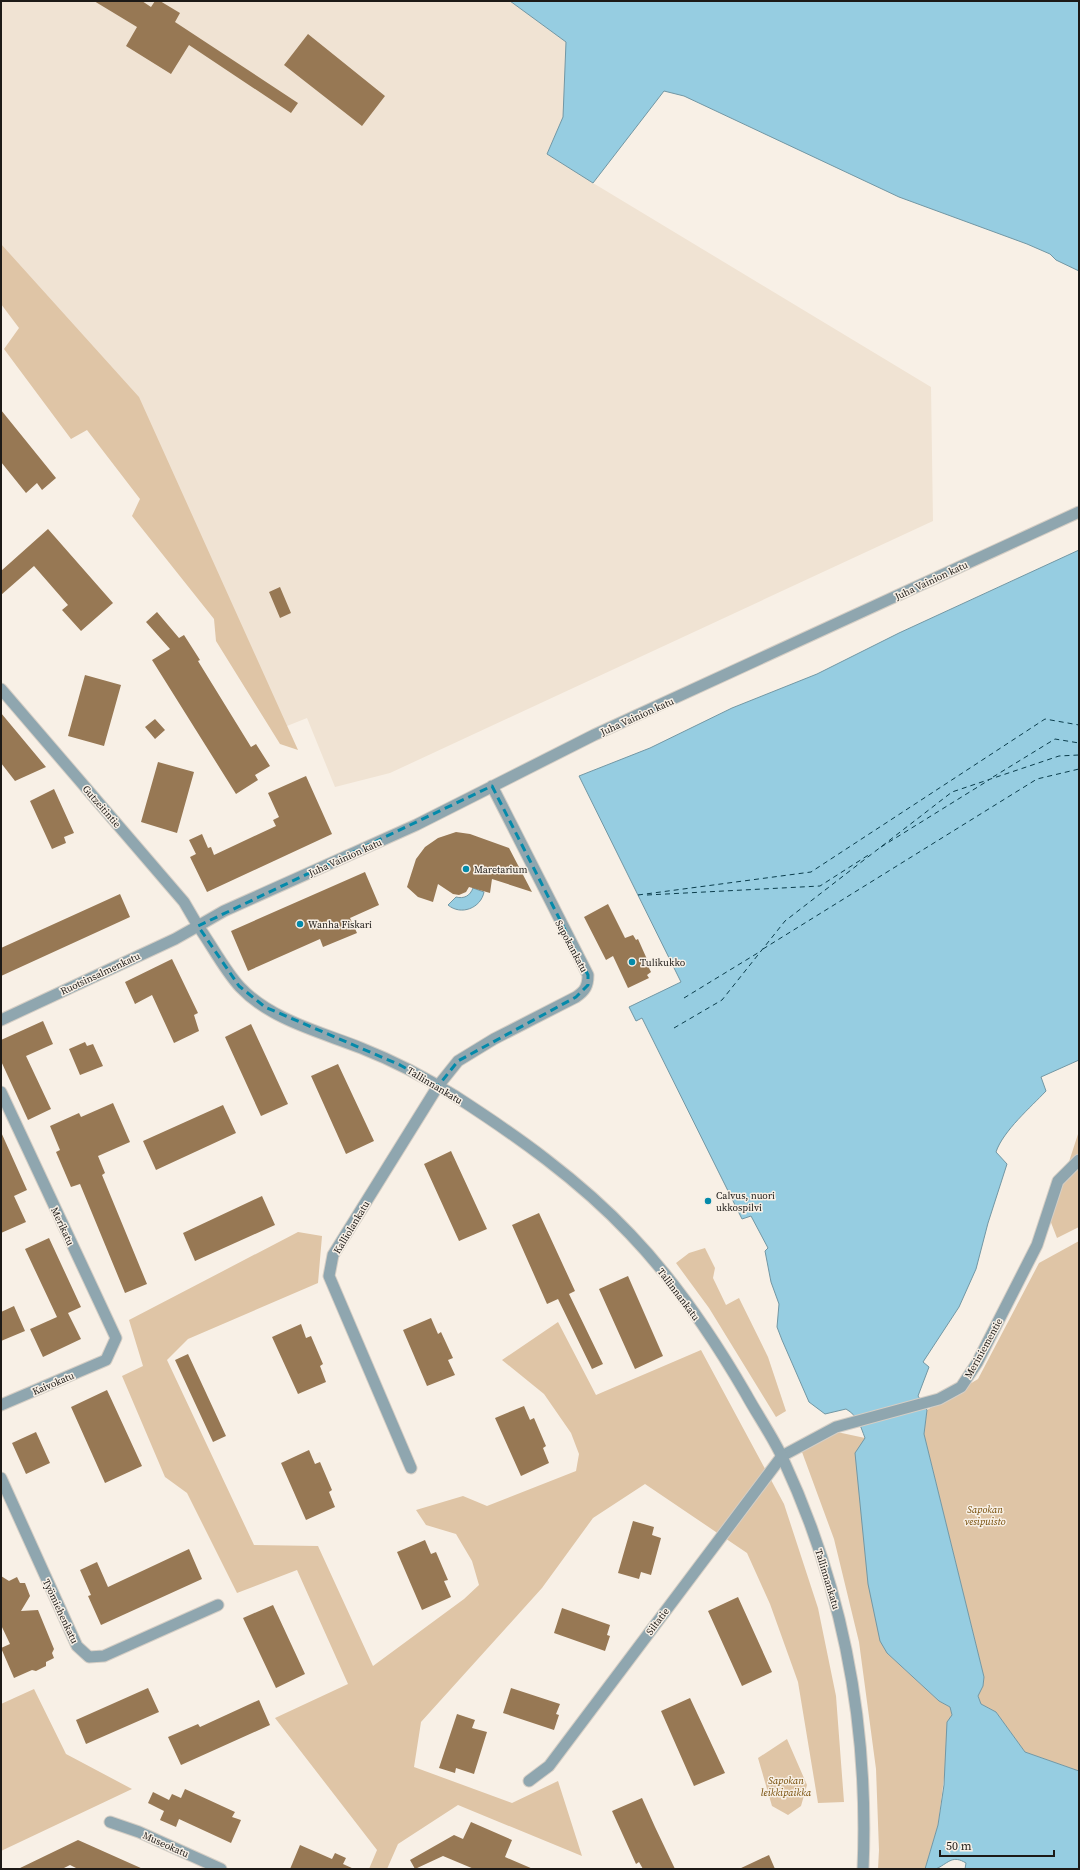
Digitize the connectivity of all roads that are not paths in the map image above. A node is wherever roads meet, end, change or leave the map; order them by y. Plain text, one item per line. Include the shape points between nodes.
1 (1079, 512) edge
2 (1, 689) edge
3 (492, 786) junction
4 (198, 926) junction
5 (1, 1020) edge
6 (438, 1086) junction
7 (1, 1092) edge
8 (1079, 1160) edge
9 (106, 1360) joint
10 (1, 1405) edge
11 (782, 1456) junction
12 (411, 1468) dead end
13 (1, 1478) edge
14 (218, 1605) dead end
15 (529, 1781) dead end
16 (110, 1822) dead end
17 (221, 1869) edge
18 (863, 1869) edge

1 - 3 street, Juha Vainion katu via 594,735
2 - 4 street, Gutzeitintie via 184,902
3 - 4 street, Juha Vainion katu via 416,825
3 - 6 street, Sapokankatu via 588,975 588,985 584,992 576,997 494,1039 458,1061
4 - 5 street, Ruotsinsalmenkatu
4 - 6 street, Tallinnankatu via 239,986 265,1007 400,1065
6 - 11 street, Tallinnankatu via 514,1136 556,1168 595,1199 630,1234 667,1275 726,1359
6 - 12 street, Kalliolankatu via 333,1255 329,1276
7 - 9 street, Merikatu via 116,1338
8 - 11 street, Meriniementie via 1058,1180 1037,1245 977,1363 961,1387 939,1399 836,1427
9 - 10 street, Kaivokatu
11 - 15 street, Siltatie via 549,1766
11 - 18 street, Tallinnankatu via 812,1527 842,1626 863,1768
13 - 14 street, Työmiehenkatu via 77,1646 89,1656 104,1656
16 - 17 street, Museokatu via 139,1832

